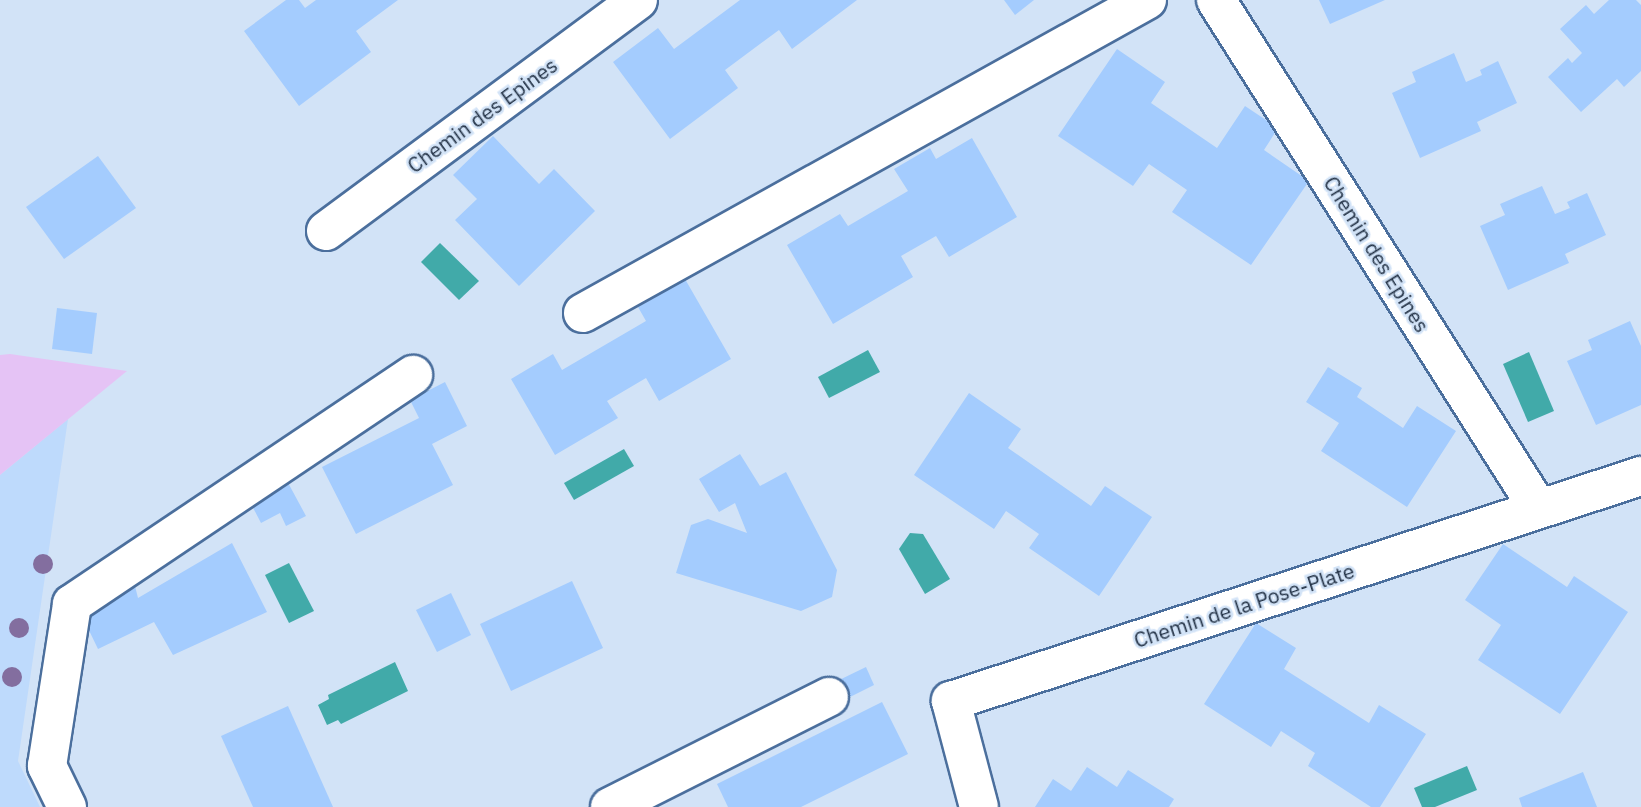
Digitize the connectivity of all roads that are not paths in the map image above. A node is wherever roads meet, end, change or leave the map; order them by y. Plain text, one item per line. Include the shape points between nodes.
1 (638, 0) edge
2 (1147, 0) edge
3 (1216, 0) edge
4 (326, 231) dead end
5 (583, 313) dead end
6 (413, 375) dead end
7 (1641, 476) edge
8 (1538, 508) junction
9 (829, 697) dead end
10 (67, 807) edge
11 (610, 807) edge
12 (979, 807) edge

1 - 4 street, Chemin des Epines
2 - 5 street
3 - 8 street, Chemin des Epines
6 - 10 street via 72,604 47,766
7 - 8 street, Chemin de la Pose-Plate
8 - 12 street, Chemin de la Pose-Plate via 951,701
9 - 11 street

